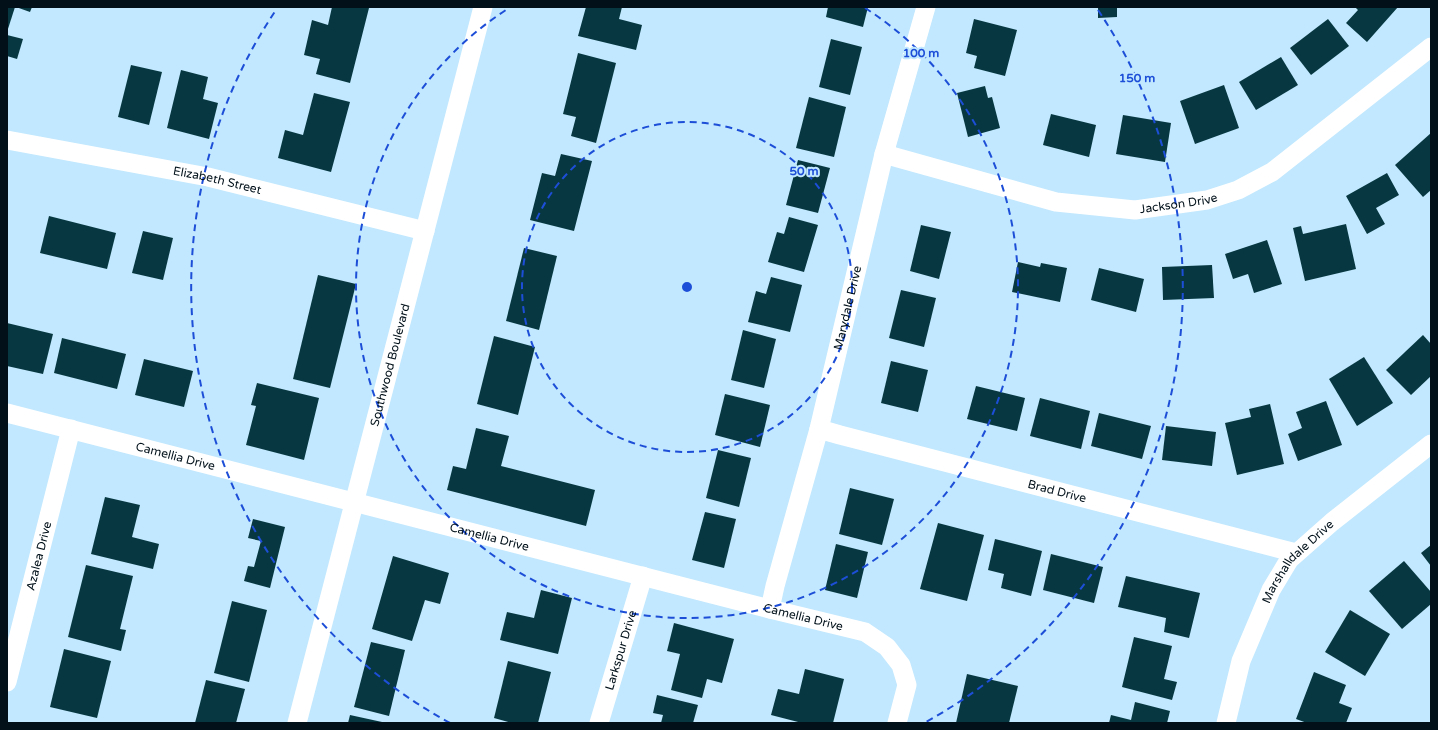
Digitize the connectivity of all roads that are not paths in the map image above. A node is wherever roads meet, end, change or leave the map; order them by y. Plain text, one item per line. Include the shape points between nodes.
1 (483, 7) edge
2 (926, 7) edge
3 (1431, 47) edge
4 (7, 140) edge
5 (884, 154) junction
6 (424, 231) junction
7 (7, 413) edge
8 (71, 429) junction
9 (819, 429) junction
10 (1431, 444) edge
11 (354, 502) junction
12 (1296, 552) junction
13 (643, 576) junction
14 (770, 609) junction
15 (7, 682) edge
16 (297, 723) edge
17 (599, 723) edge
18 (897, 723) edge
19 (1226, 723) edge

1 - 6 street, Southwood Boulevard
2 - 5 street, Marydale Drive
3 - 5 street, Jackson Drive via 1272,172 1238,190 1207,200 1135,210 1056,202
4 - 6 street, Elizabeth Street via 208,177
5 - 9 street, Marydale Drive
6 - 11 street, Southwood Boulevard
7 - 8 street, Camellia Drive
8 - 11 street, Camellia Drive
8 - 15 street, Azalea Drive
9 - 12 street, Brad Drive
9 - 14 street, Marydale Drive
10 - 12 street, Marshalldale Drive
11 - 13 street, Camellia Drive
11 - 16 street, Southwood Boulevard
12 - 19 street, Marshalldale Drive via 1271,590 1240,661
13 - 14 street, Camellia Drive
13 - 17 street, Larkspur Drive
14 - 18 street, Camellia Drive via 865,632 887,647 901,665 906,685

